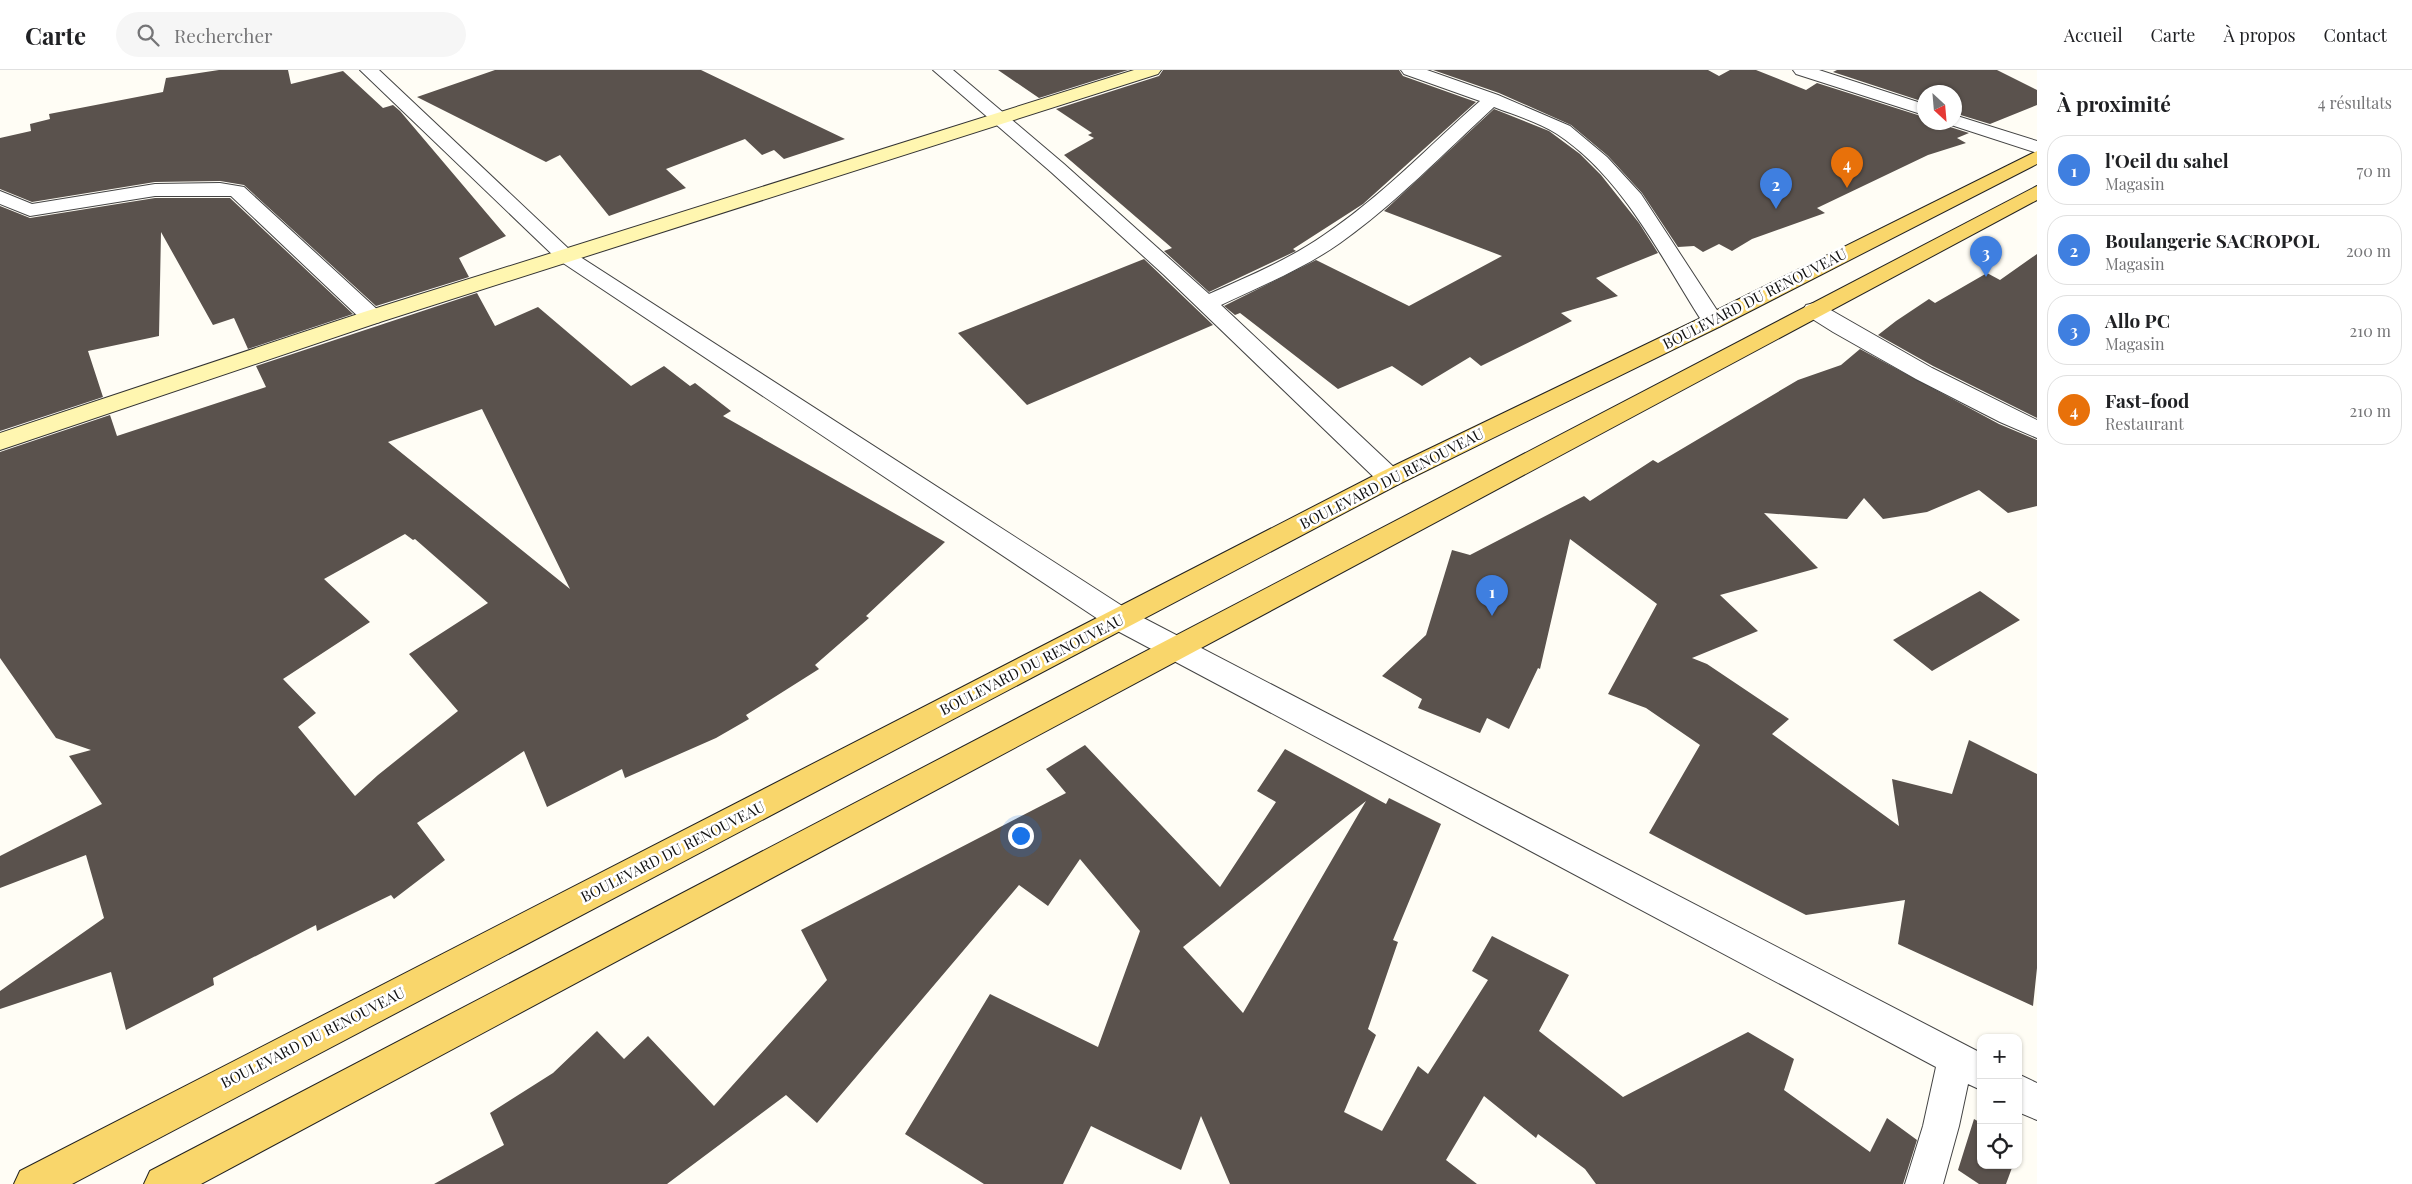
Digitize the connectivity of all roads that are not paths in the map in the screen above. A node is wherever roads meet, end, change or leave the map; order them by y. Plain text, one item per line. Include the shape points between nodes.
1 (369, 70) edge
2 (942, 70) edge
3 (1152, 70) edge
4 (1410, 70) edge
5 (1802, 70) edge
6 (1492, 99) junction
7 (1917, 108) edge
8 (1000, 117) junction
9 (1962, 123) edge
10 (2037, 147) edge
11 (2037, 157) edge
12 (2037, 192) edge
13 (0, 197) edge
14 (564, 255) junction
15 (1208, 303) junction
16 (1814, 310) junction
17 (372, 317) junction
18 (1713, 321) junction
19 (2037, 430) edge
20 (0, 442) edge
21 (1390, 478) junction
22 (1120, 619) junction
23 (1176, 648) junction
24 (1968, 1065) edge
25 (2022, 1094) edge
26 (2037, 1102) edge
27 (33, 1184) edge
28 (163, 1184) edge
29 (1924, 1184) edge

1 - 14 street
2 - 8 street
3 - 8 main road
4 - 6 street
5 - 7 street
6 - 15 street via 1362,217 1331,240 1288,266
6 - 18 street via 1563,130 1600,161 1634,198
8 - 14 main road
8 - 15 street
9 - 10 street
11 - 18 main road, BOULEVARD DU RENOUVEAU
12 - 16 main road
13 - 17 street via 30,210 155,190 237,191
14 - 17 main road
14 - 22 street
15 - 21 street
16 - 19 street via 1972,400
16 - 23 main road
17 - 20 main road
18 - 21 main road, BOULEVARD DU RENOUVEAU
21 - 22 main road, BOULEVARD DU RENOUVEAU
22 - 23 street
22 - 27 main road, BOULEVARD DU RENOUVEAU
23 - 24 street
23 - 28 main road
24 - 29 street via 1941,1126
25 - 26 street

